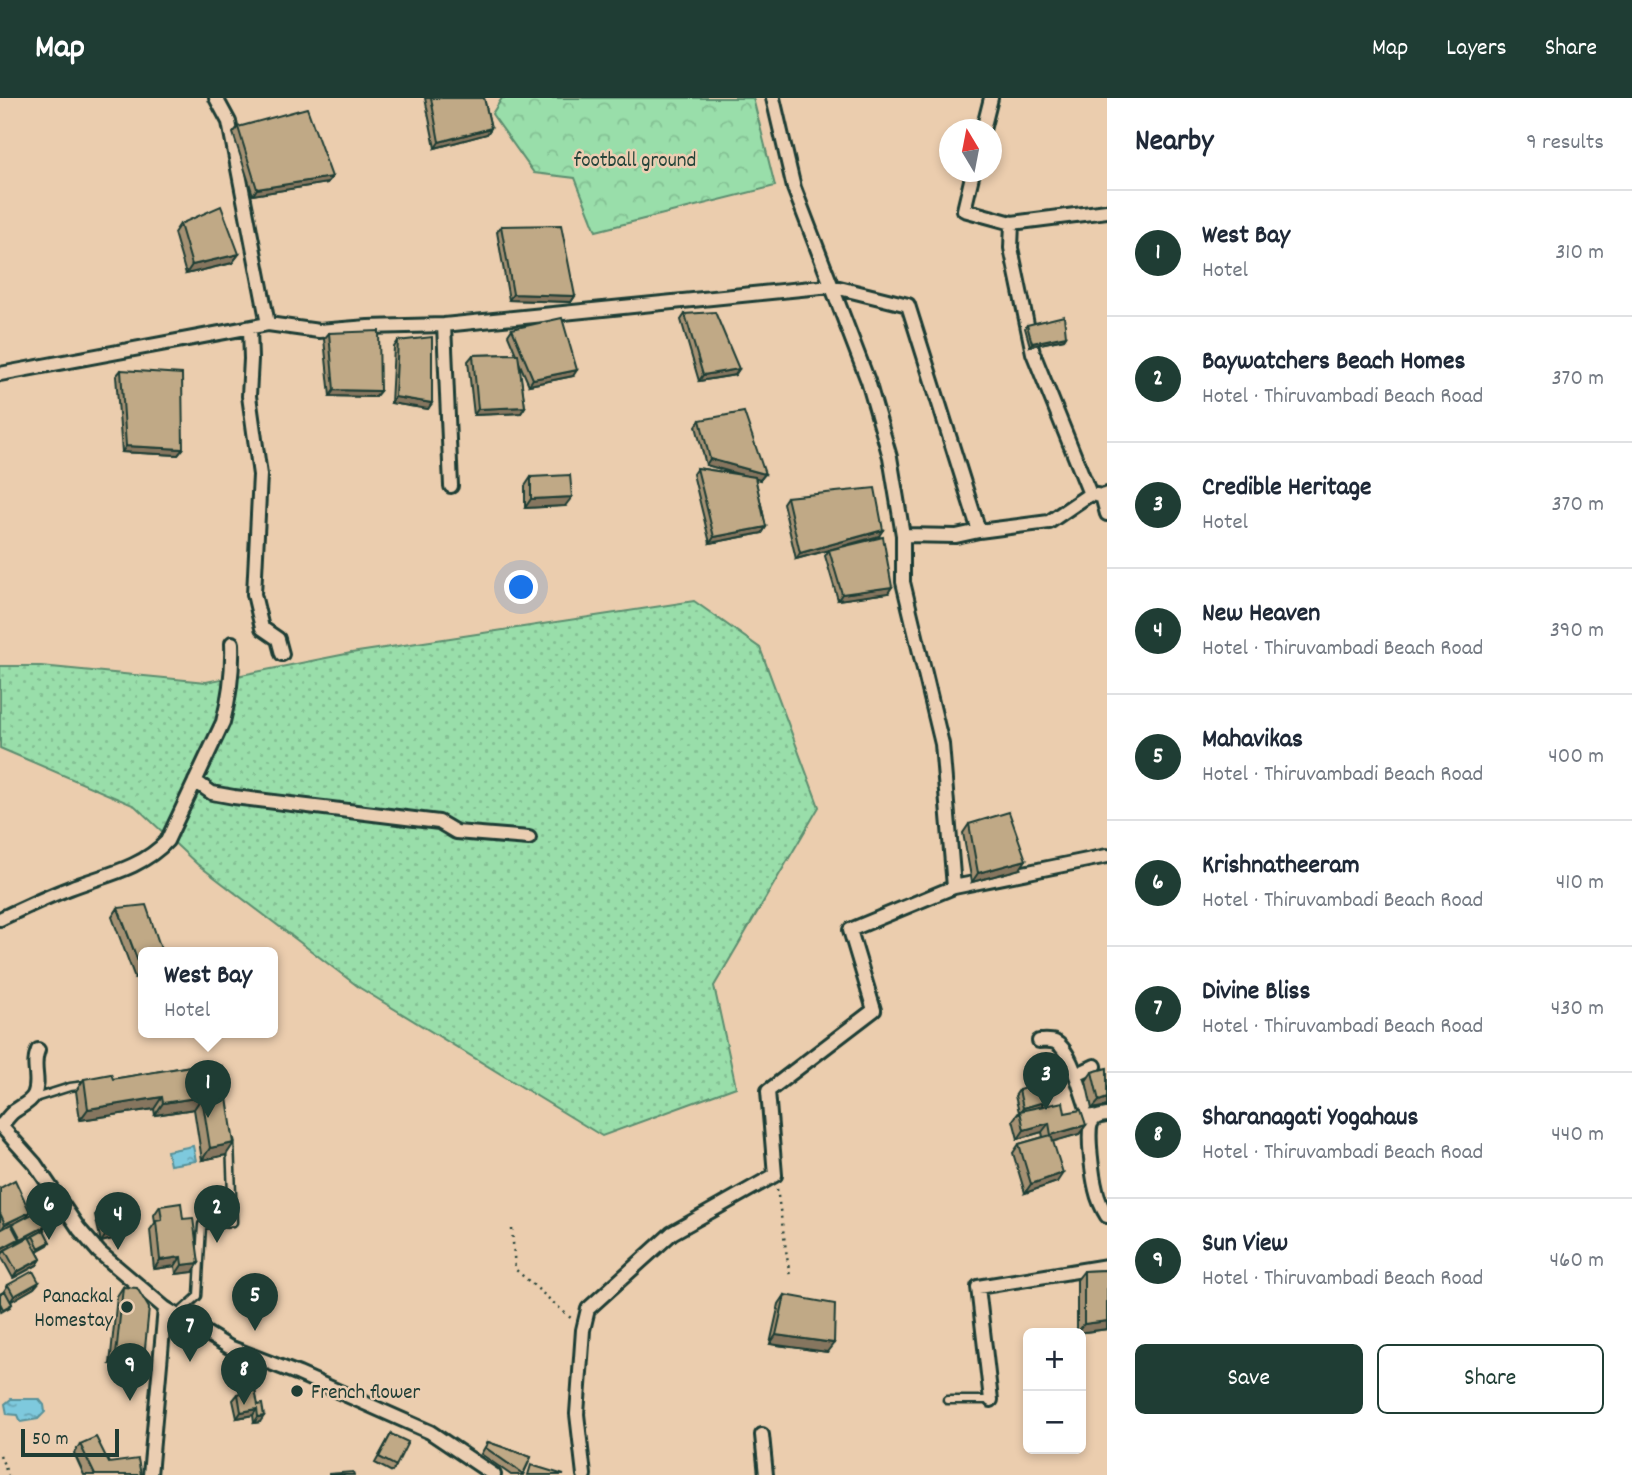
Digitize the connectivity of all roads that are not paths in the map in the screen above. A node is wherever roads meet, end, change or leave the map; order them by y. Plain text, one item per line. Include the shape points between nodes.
1 (216, 98) edge
2 (773, 98) edge
3 (990, 98) edge
4 (985, 119) edge
5 (971, 182) edge
6 (1107, 211) edge
7 (1012, 223) junction
8 (831, 286) junction
9 (268, 324) junction
10 (444, 325) junction
11 (250, 328) junction
12 (0, 374) edge
13 (451, 486) dead end
14 (1100, 494) edge
15 (1107, 514) edge
16 (979, 531) junction
17 (903, 535) junction
18 (232, 643) dead end
19 (282, 654) dead end
20 (195, 781) junction
21 (529, 838) dead end
22 (1107, 856) edge
23 (954, 887) junction
24 (0, 919) edge
25 (1039, 1041) dead end
26 (38, 1050) dead end
27 (1094, 1066) dead end
28 (1076, 1075) junction
29 (97, 1084) edge
30 (31, 1099) junction
31 (1107, 1115) edge
32 (1092, 1121) junction
33 (1, 1126) edge
34 (230, 1139) edge
35 (1107, 1216) edge
36 (1107, 1266) edge
37 (171, 1311) junction
38 (947, 1400) dead end
39 (990, 1400) joint
40 (762, 1435) dead end
41 (150, 1475) edge
42 (494, 1475) edge
43 (583, 1475) edge
44 (766, 1475) edge

1 - 9 street via 229,122
2 - 8 street via 794,188
3 - 4 street
5 - 7 street via 964,210
6 - 7 street
7 - 14 street via 1011,248 1033,354
8 - 10 street
8 - 16 street via 908,304
8 - 17 street via 868,381 890,457
9 - 10 street via 319,331
9 - 11 street
10 - 13 street
11 - 12 street
11 - 19 street via 249,396 260,475 254,594 262,628 278,639
14 - 15 street
14 - 16 street via 1049,522
16 - 17 street via 956,536
17 - 23 street via 903,582 942,744
18 - 20 street via 229,701
20 - 21 street via 212,793 233,797 439,822 456,832
20 - 24 street via 159,849 133,866
22 - 23 street
23 - 43 street via 850,930 874,1010 768,1091 775,1175 672,1233 588,1309 577,1414
25 - 28 street via 1061,1046
26 - 30 street
27 - 28 street
28 - 32 street
29 - 30 lane
30 - 33 street
31 - 32 street
32 - 35 street via 1090,1154 1096,1192
33 - 37 street via 35,1164 99,1252
34 - 37 lane via 233,1222 202,1225 198,1296
36 - 39 street via 978,1287
37 - 41 street
37 - 42 street via 229,1347 430,1432
38 - 39 lane
40 - 44 street

